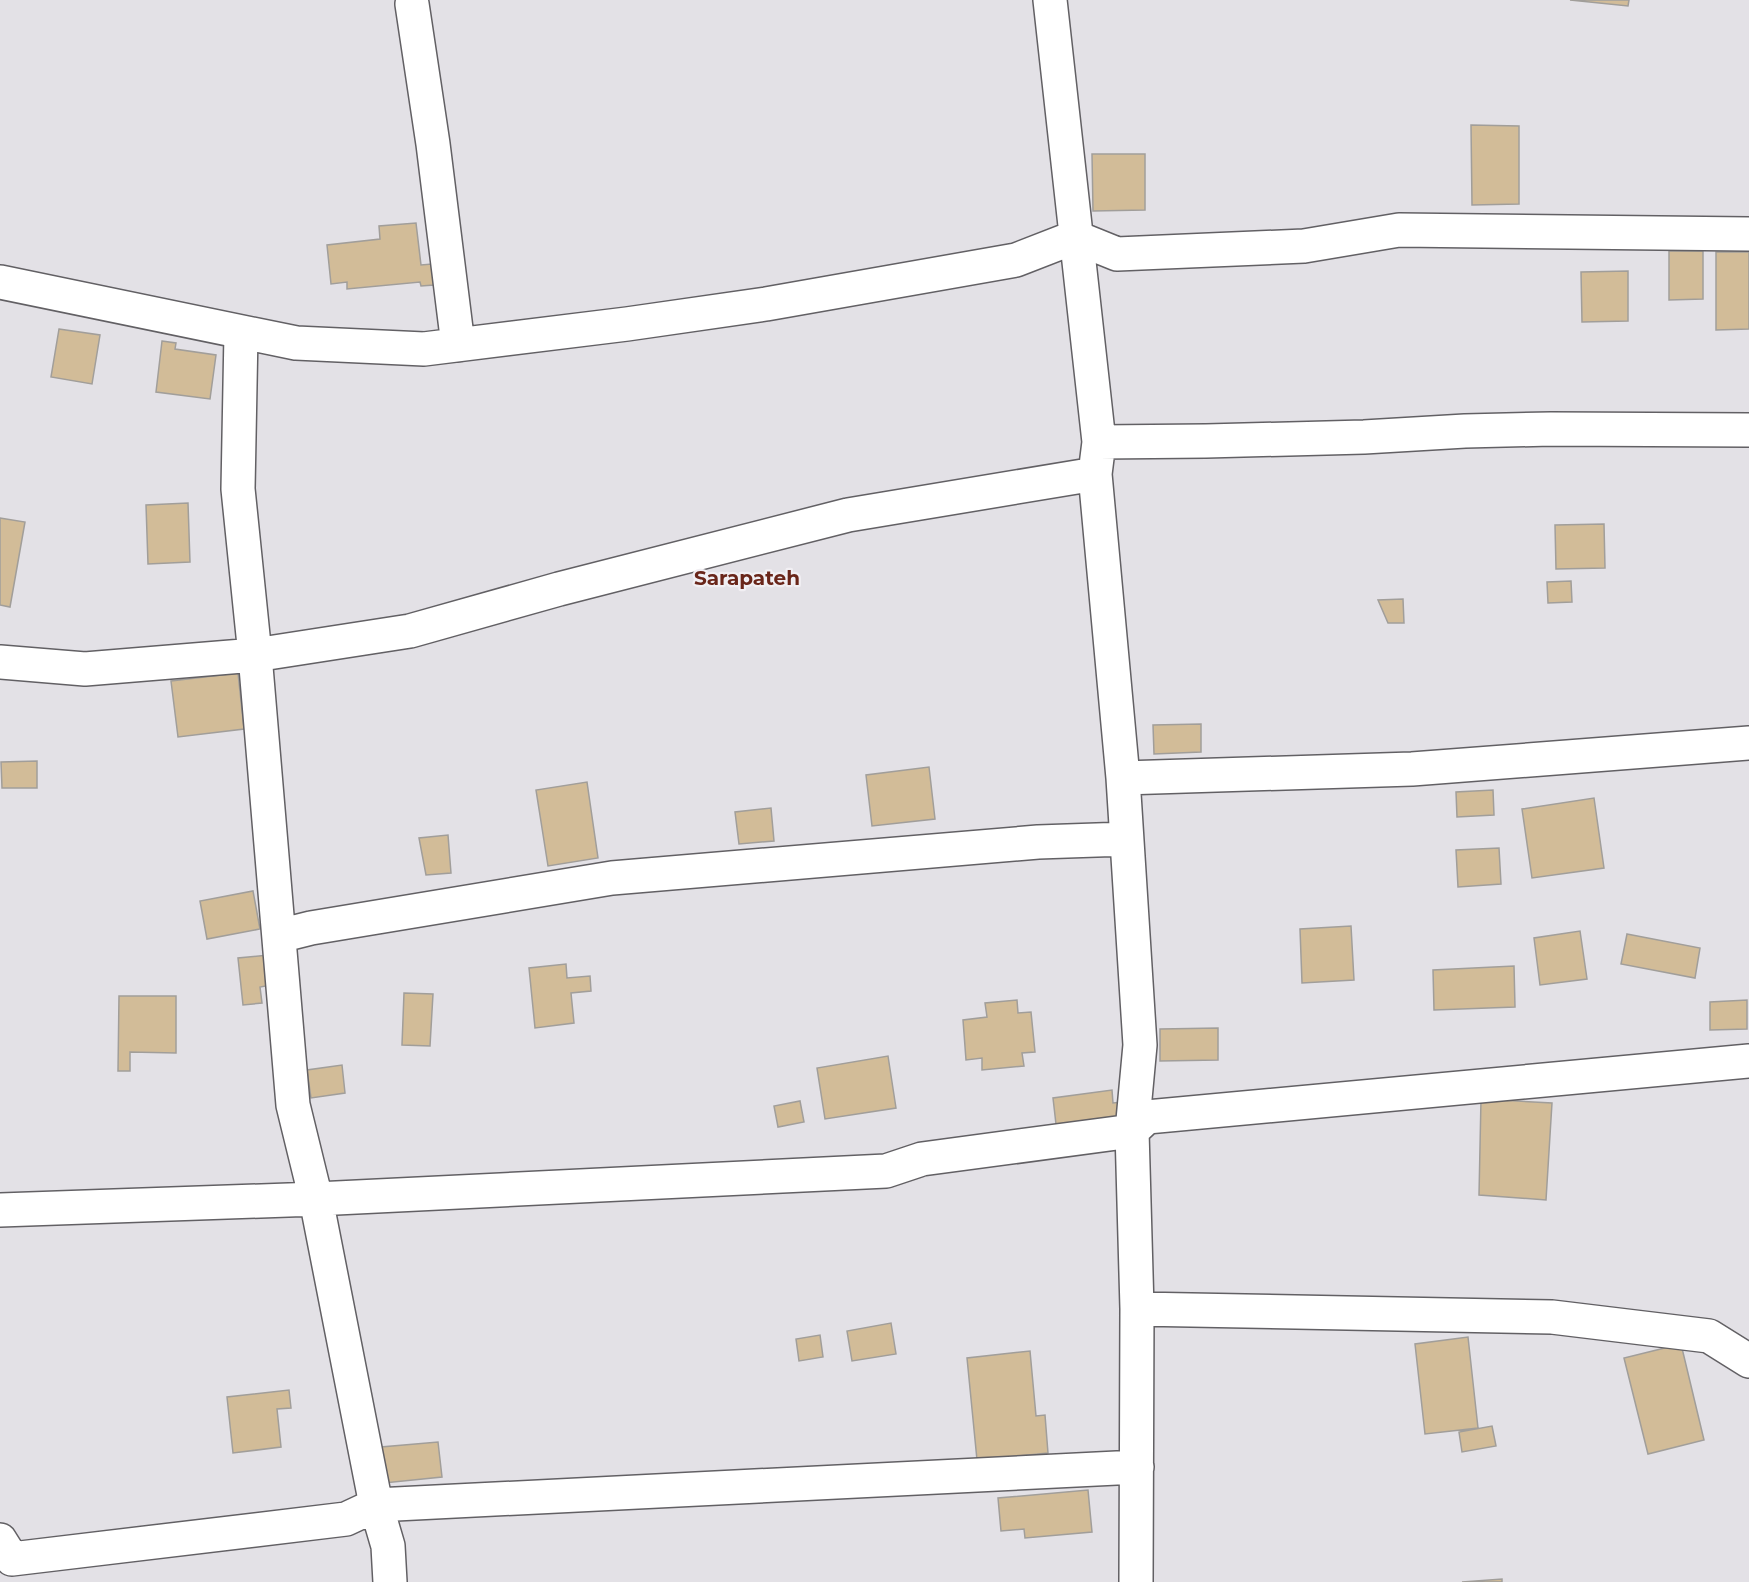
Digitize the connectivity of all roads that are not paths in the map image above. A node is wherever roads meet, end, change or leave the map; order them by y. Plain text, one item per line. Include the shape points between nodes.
1 (1050, 0) edge
2 (412, 4) dead end
3 (1749, 234) edge
4 (1075, 237) junction
5 (0, 282) edge
6 (241, 333) junction
7 (458, 345) junction
8 (1749, 430) edge
9 (1099, 442) junction
10 (1095, 474) junction
11 (255, 655) junction
12 (0, 663) edge
13 (1749, 744) edge
14 (1123, 778) junction
15 (1126, 839) junction
16 (279, 936) junction
17 (1749, 1061) edge
18 (1132, 1131) junction
19 (316, 1199) junction
20 (0, 1210) edge
21 (1137, 1309) junction
22 (1749, 1361) edge
23 (1137, 1467) junction
24 (376, 1505) junction
25 (9, 1560) edge
26 (390, 1582) edge
27 (1136, 1582) edge

1 - 4 street
2 - 7 street
3 - 4 street via 1399,230 1304,246 1117,254
4 - 7 street via 1016,260 766,304
4 - 9 street
5 - 6 street
6 - 7 street via 296,343 424,349
6 - 11 street via 238,489
8 - 9 street via 1551,429
9 - 10 street
10 - 11 street via 848,515 410,631
10 - 14 street
11 - 12 street via 86,669
11 - 16 street
13 - 14 street via 1412,769
14 - 15 street
15 - 16 street via 1038,842 612,878
15 - 18 street via 1140,1045
16 - 19 street via 293,1105
17 - 18 street via 1147,1117
18 - 19 street via 922,1159 886,1171
18 - 21 street
19 - 20 street
19 - 24 street
21 - 22 street via 1552,1317 1709,1336
21 - 23 street
23 - 24 street
23 - 27 street
24 - 25 street via 346,1519
24 - 26 street via 387,1546

